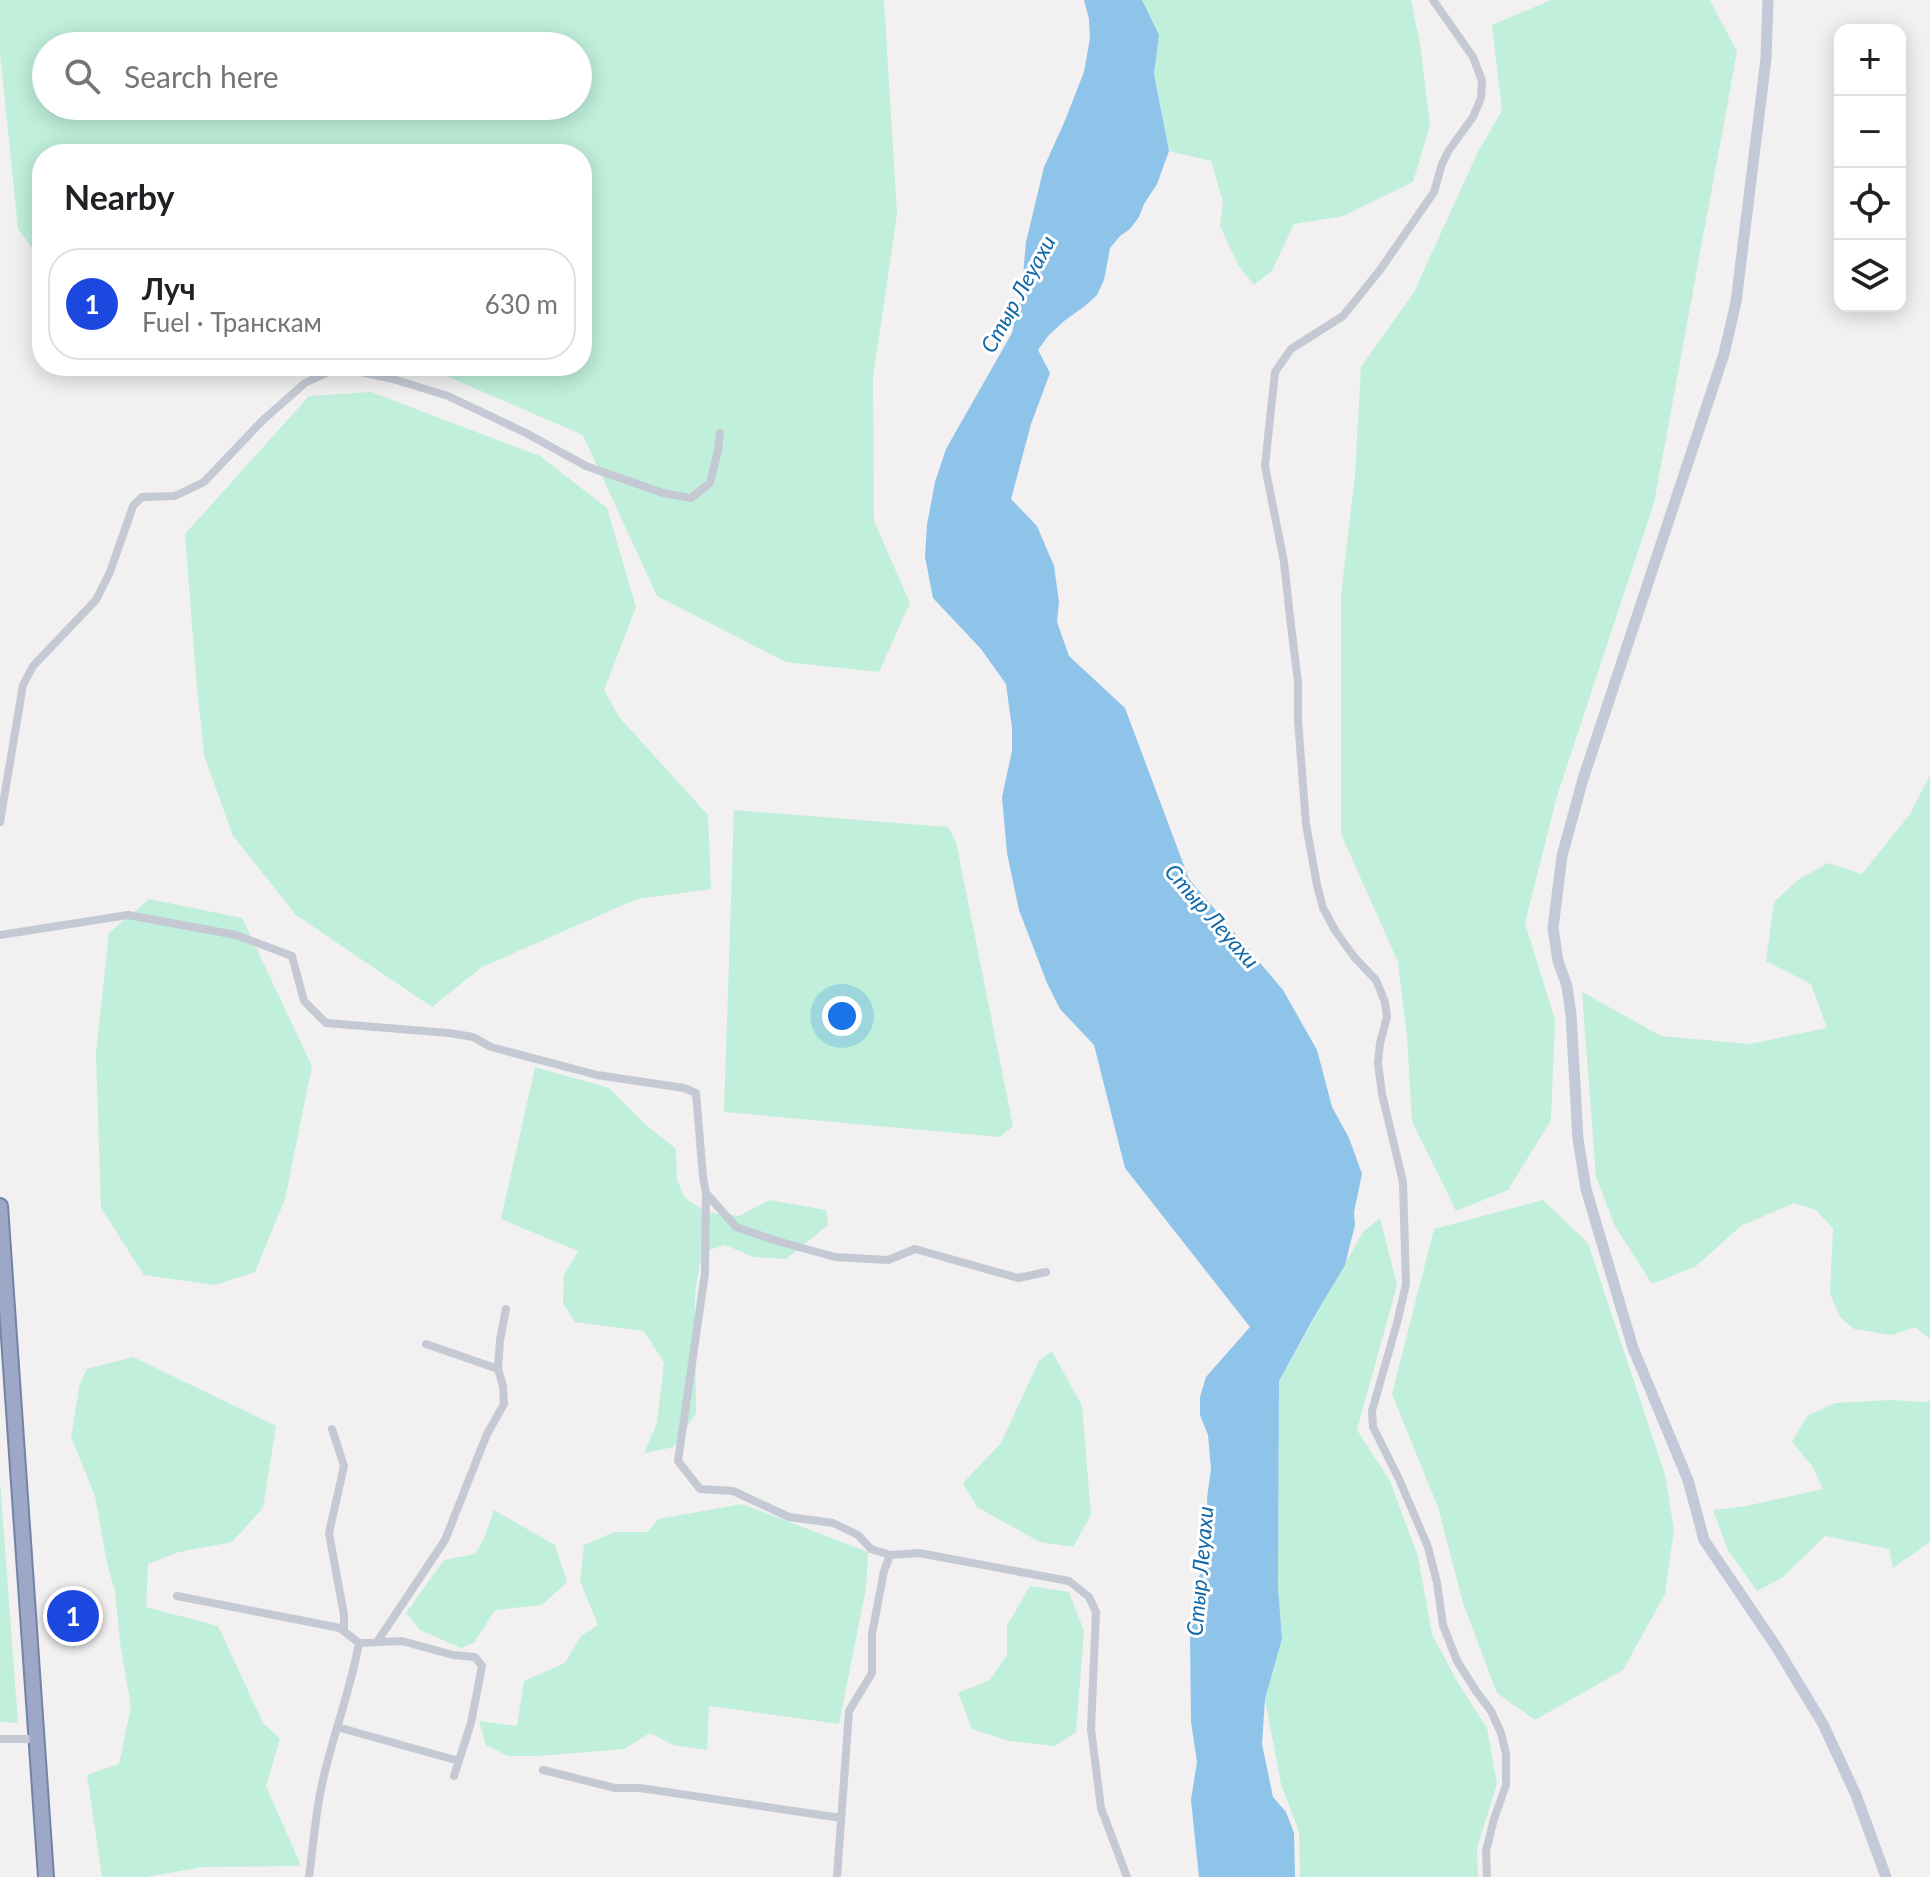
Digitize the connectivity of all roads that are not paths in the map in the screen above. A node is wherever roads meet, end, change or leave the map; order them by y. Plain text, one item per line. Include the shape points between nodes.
1 (1433, 0) edge
2 (1768, 0) edge
3 (320, 376) edge
4 (379, 376) edge
5 (720, 433) dead end
6 (0, 822) edge
7 (0, 935) edge
8 (706, 1193) junction
9 (0, 1206) edge
10 (1046, 1272) dead end
11 (506, 1309) dead end
12 (426, 1344) dead end
13 (498, 1369) junction
14 (332, 1429) dead end
15 (890, 1555) junction
16 (177, 1596) dead end
17 (344, 1631) junction
18 (377, 1642) junction
19 (359, 1643) junction
20 (337, 1727) junction
21 (0, 1739) edge
22 (38, 1739) junction
23 (459, 1761) junction
24 (543, 1770) dead end
25 (454, 1776) dead end
26 (841, 1818) junction
27 (46, 1877) edge
28 (309, 1877) edge
29 (837, 1877) edge
30 (1127, 1877) edge
31 (1487, 1877) edge
32 (1886, 1877) edge

1 - 31 street via 1473,57 1482,81 1481,98 1442,164 1434,192 1380,270 1343,316 1291,349 1275,372 1265,466 1284,562 1306,824 1317,885 1336,932 1376,980 1387,1017 1378,1063 1403,1182 1406,1284 1372,1411 1373,1427 1428,1547 1443,1625 1457,1661 1501,1733 1506,1785 1486,1851
2 - 32 main road via 1766,59 1736,302 1724,354 1583,779 1562,856 1553,928 1569,1000 1586,1189 1633,1348 1688,1480 1704,1540 1823,1724
3 - 6 street via 263,420 204,482 175,496 142,497 133,506 96,600 33,666 23,685
4 - 5 street via 448,396 586,466 691,498 710,483
7 - 8 street via 128,915 236,935 292,956 304,1001 326,1023 473,1037 491,1047 597,1075 684,1088 696,1093
8 - 10 street via 736,1227 835,1257 888,1260 915,1249 1018,1278
8 - 15 street via 705,1273 678,1461 700,1489 733,1491 789,1517 833,1523 858,1535 871,1549
9 - 22 highway
11 - 13 street
12 - 13 street
13 - 18 street via 504,1404 445,1540
14 - 17 street via 344,1466 329,1533
15 - 26 street via 872,1634 872,1673 849,1711
15 - 30 street via 919,1553 1069,1581 1089,1597 1096,1612 1091,1729 1101,1808
16 - 17 street
17 - 19 street
18 - 19 street
18 - 23 street via 402,1641 475,1657 482,1666
19 - 20 street
20 - 23 street
20 - 28 street
21 - 22 street
22 - 27 highway
23 - 25 street
24 - 26 street via 615,1788
26 - 29 street

